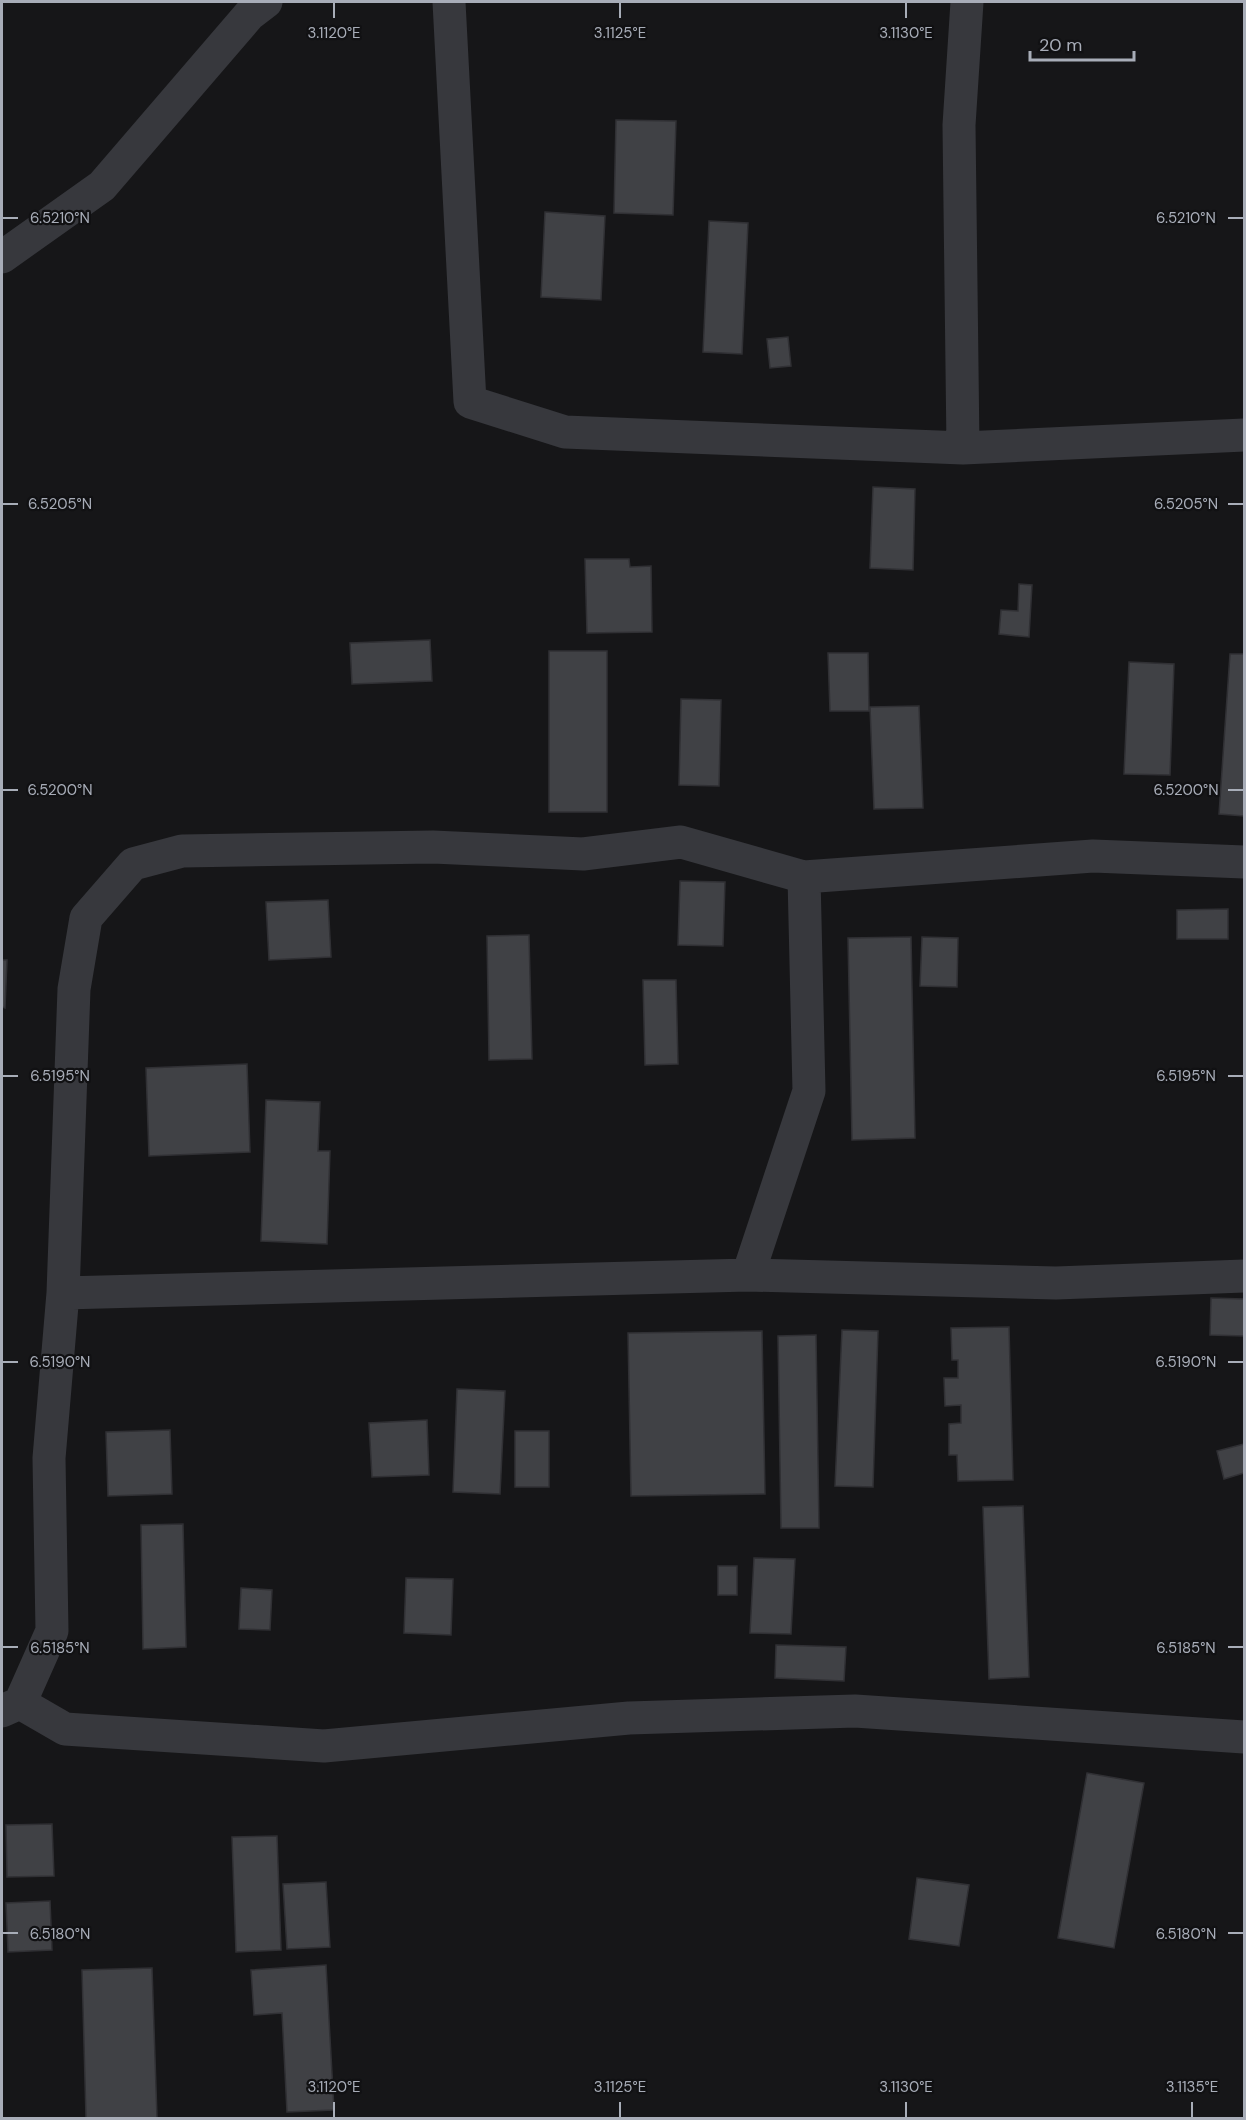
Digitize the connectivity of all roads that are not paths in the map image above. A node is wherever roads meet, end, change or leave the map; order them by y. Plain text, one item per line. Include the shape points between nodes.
1 (449, 2) edge
2 (967, 2) edge
3 (251, 6) edge
4 (2, 257) edge
5 (1245, 435) edge
6 (963, 448) junction
7 (1245, 862) edge
8 (804, 877) junction
9 (748, 1275) junction
10 (1245, 1276) edge
11 (63, 1293) junction
12 (11, 1707) edge
13 (1245, 1737) edge

1 - 6 street via 470,402 565,432
2 - 6 street via 959,125
3 - 4 street via 102,186
5 - 6 street
7 - 8 street via 1093,856
8 - 9 street via 809,1090
8 - 11 street via 681,842 583,854 433,848 182,851 133,864 86,918 74,989
9 - 10 street via 1056,1283
9 - 11 street
11 - 12 street via 49,1458 52,1631
12 - 13 street via 65,1729 324,1746 629,1718 855,1711

